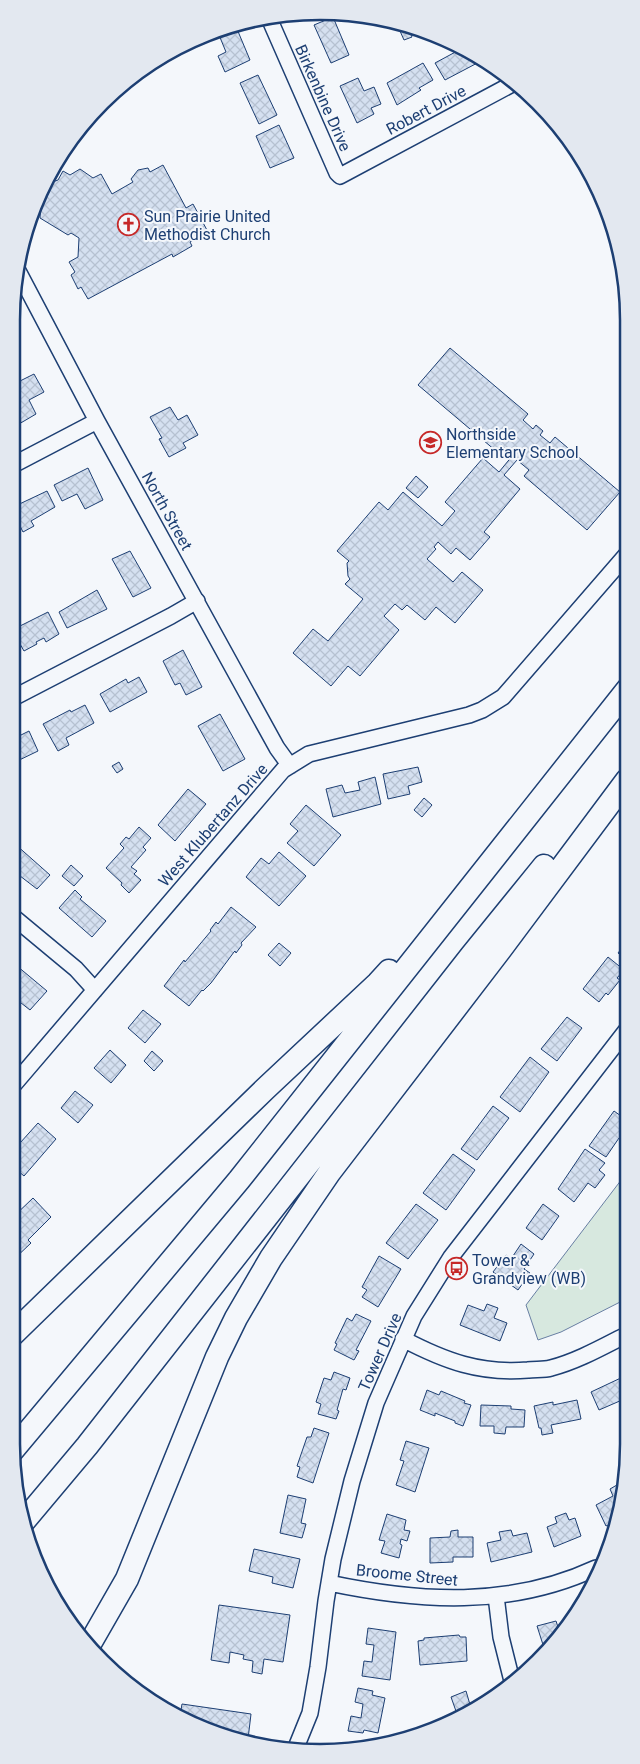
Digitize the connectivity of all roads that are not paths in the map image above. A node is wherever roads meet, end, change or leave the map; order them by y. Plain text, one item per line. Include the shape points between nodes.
1 (272, 24) edge
2 (508, 86) edge
3 (355, 169) joint
4 (23, 281) edge
5 (97, 421) junction
6 (20, 461) edge
7 (620, 562) edge
8 (197, 601) junction
9 (20, 694) edge
10 (620, 699) edge
11 (290, 766) junction
12 (620, 773) edge
13 (551, 785) junction
14 (620, 789) edge
15 (20, 922) edge
16 (96, 990) junction
17 (620, 1038) edge
18 (20, 1078) edge
19 (20, 1327) edge
20 (620, 1338) edge
21 (403, 1339) junction
22 (20, 1441) edge
23 (29, 1515) edge
24 (592, 1569) edge
25 (329, 1583) junction
26 (496, 1596) junction
27 (92, 1640) edge
28 (511, 1676) edge
29 (298, 1743) edge

1 - 3 street, Birkenbine Drive via 337,173 340,176
2 - 3 street, Robert Drive
4 - 5 street, North Street
5 - 6 street
5 - 8 street, North Street
7 - 11 street, West Klubertanz Drive via 514,687 482,710 309,754
8 - 9 street
8 - 11 street, North Street
10 - 13 highway
11 - 16 street, West Klubertanz Drive via 282,770
12 - 23 highway
13 - 19 highway via 378,983 265,1088
13 - 22 highway via 238,1180
14 - 27 highway via 329,1173 270,1258 217,1358 127,1579
15 - 16 street
16 - 18 street, West Klubertanz Drive
17 - 21 street, Tower Drive via 452,1258
20 - 21 street via 551,1368 510,1372 454,1362
21 - 25 street, Tower Drive via 376,1404 352,1481
24 - 26 street, Broome Street via 519,1593
25 - 26 street, Broome Street via 434,1599
25 - 29 street, Tower Drive via 310,1713
26 - 28 street via 501,1638

